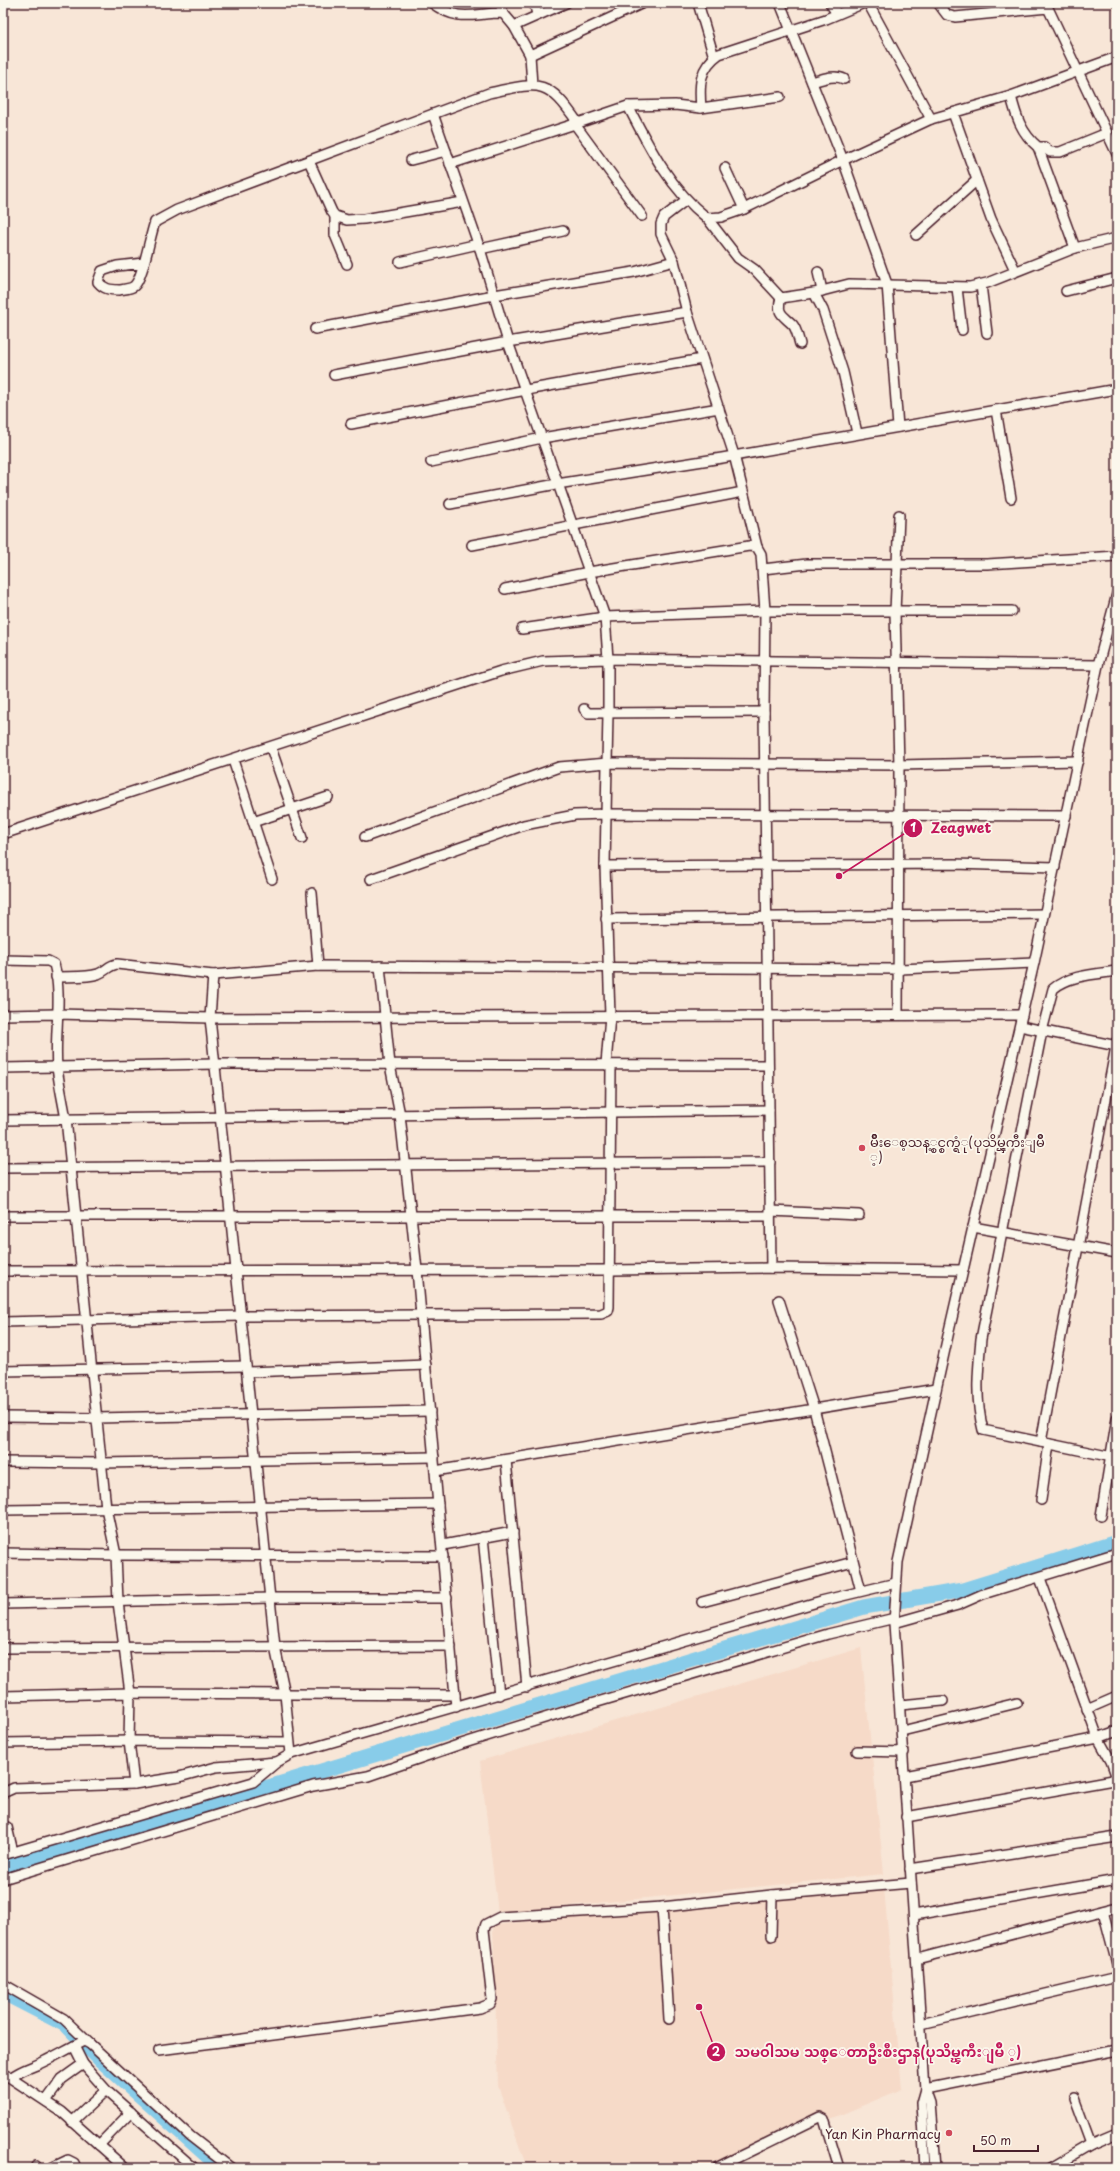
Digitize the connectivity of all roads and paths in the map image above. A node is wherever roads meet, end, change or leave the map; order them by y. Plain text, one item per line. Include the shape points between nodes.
1 (432, 3) edge
2 (500, 3) edge
3 (534, 3) edge
4 (566, 3) edge
5 (643, 3) edge
6 (698, 3) edge
7 (780, 3) edge
8 (830, 3) edge
9 (864, 3) edge
10 (868, 3) edge
11 (938, 3) edge
12 (1056, 3) edge
13 (1048, 8) junction
14 (503, 13) junction
15 (537, 14) junction
16 (837, 14) junction
17 (514, 26) junction
18 (791, 30) junction
19 (530, 55) junction
20 (714, 57) junction
21 (1117, 57) edge
22 (1078, 72) junction
23 (844, 79) dead end
24 (812, 82) junction
25 (532, 85) junction
26 (780, 96) dead end
27 (1011, 96) junction
28 (628, 106) junction
29 (701, 108) junction
30 (953, 113) junction
31 (433, 114) junction
32 (931, 119) junction
33 (576, 123) junction
34 (1107, 133) junction
35 (1038, 147) junction
36 (446, 151) junction
37 (1117, 154) edge
38 (411, 160) dead end
39 (843, 160) junction
40 (309, 161) junction
41 (450, 164) junction
42 (725, 168) dead end
43 (977, 180) junction
44 (686, 200) junction
45 (463, 202) junction
46 (744, 209) junction
47 (335, 216) junction
48 (642, 216) dead end
49 (707, 218) junction
50 (563, 231) dead end
51 (916, 235) dead end
52 (1117, 238) edge
53 (479, 246) junction
54 (1075, 248) junction
55 (674, 261) junction
56 (400, 262) dead end
57 (144, 263) junction
58 (347, 264) dead end
59 (1015, 270) junction
60 (818, 272) dead end
61 (1117, 278) edge
62 (887, 284) junction
63 (981, 285) junction
64 (957, 288) junction
65 (1066, 291) dead end
66 (818, 292) junction
67 (494, 295) junction
68 (781, 298) junction
69 (687, 312) junction
70 (316, 329) dead end
71 (962, 330) dead end
72 (987, 333) dead end
73 (508, 342) junction
74 (800, 344) dead end
75 (702, 359) junction
76 (334, 375) dead end
77 (1117, 389) edge
78 (526, 390) junction
79 (719, 408) junction
80 (996, 410) junction
81 (352, 424) dead end
82 (898, 427) junction
83 (857, 433) junction
84 (542, 438) junction
85 (734, 456) junction
86 (431, 462) dead end
87 (557, 484) junction
88 (743, 492) junction
89 (1011, 498) dead end
90 (450, 504) dead end
91 (899, 515) dead end
92 (573, 524) junction
93 (472, 545) dead end
94 (756, 547) junction
95 (1117, 556) edge
96 (898, 564) junction
97 (763, 569) junction
98 (589, 572) junction
99 (505, 589) dead end
100 (1117, 594) edge
101 (765, 611) junction
102 (1012, 611) dead end
103 (895, 612) junction
104 (605, 617) junction
105 (522, 629) dead end
106 (608, 660) junction
107 (765, 662) junction
108 (898, 662) junction
109 (1098, 665) junction
110 (584, 709) dead end
111 (764, 712) junction
112 (608, 713) junction
113 (271, 748) junction
114 (233, 760) junction
115 (1078, 761) junction
116 (608, 763) junction
117 (766, 764) junction
118 (899, 765) junction
119 (328, 796) dead end
120 (292, 809) junction
121 (605, 814) junction
122 (766, 815) junction
123 (899, 815) junction
124 (1066, 816) junction
125 (253, 822) junction
126 (3, 834) edge
127 (365, 837) dead end
128 (302, 838) dead end
129 (767, 865) junction
130 (898, 865) junction
131 (604, 866) junction
132 (1054, 867) junction
133 (272, 879) dead end
134 (371, 879) dead end
135 (312, 893) dead end
136 (1044, 914) junction
137 (899, 915) junction
138 (767, 916) junction
139 (606, 919) junction
140 (3, 960) edge
141 (1034, 963) junction
142 (318, 966) junction
143 (380, 966) junction
144 (608, 968) junction
145 (767, 969) junction
146 (900, 969) junction
147 (1117, 971) edge
148 (213, 975) junction
149 (56, 977) junction
150 (58, 1014) junction
151 (1022, 1014) junction
152 (3, 1015) edge
153 (767, 1015) junction
154 (898, 1015) junction
155 (386, 1016) junction
156 (610, 1016) junction
157 (210, 1018) junction
158 (1023, 1026) junction
159 (1039, 1030) junction
160 (1117, 1045) edge
161 (216, 1064) junction
162 (606, 1064) junction
163 (390, 1065) junction
164 (768, 1065) junction
165 (57, 1066) junction
166 (3, 1068) edge
167 (769, 1110) junction
168 (611, 1112) junction
169 (400, 1115) junction
170 (220, 1117) junction
171 (66, 1119) junction
172 (3, 1120) edge
173 (770, 1162) junction
174 (611, 1164) junction
175 (406, 1166) junction
176 (225, 1167) junction
177 (3, 1168) edge
178 (71, 1168) junction
179 (770, 1213) junction
180 (230, 1215) junction
181 (411, 1215) junction
182 (859, 1215) dead end
183 (3, 1216) edge
184 (76, 1216) junction
185 (610, 1216) junction
186 (973, 1227) junction
187 (1000, 1232) junction
188 (1078, 1246) junction
189 (1117, 1253) edge
190 (771, 1268) junction
191 (82, 1270) junction
192 (236, 1270) junction
193 (417, 1270) junction
194 (610, 1270) junction
195 (963, 1270) junction
196 (3, 1271) edge
197 (779, 1300) dead end
198 (241, 1316) junction
199 (421, 1317) junction
200 (87, 1320) junction
201 (3, 1322) edge
202 (426, 1365) junction
203 (92, 1369) junction
204 (246, 1369) junction
205 (3, 1371) edge
206 (936, 1389) junction
207 (814, 1409) junction
208 (430, 1411) junction
209 (251, 1414) junction
210 (3, 1417) edge
211 (97, 1418) junction
212 (1117, 1418) edge
213 (1045, 1443) junction
214 (434, 1457) junction
215 (1113, 1457) edge
216 (506, 1460) junction
217 (256, 1461) junction
218 (3, 1462) edge
219 (102, 1464) junction
220 (436, 1471) junction
221 (1041, 1500) dead end
222 (438, 1504) junction
223 (261, 1506) junction
224 (106, 1508) junction
225 (3, 1510) edge
226 (1101, 1516) dead end
227 (513, 1532) junction
228 (483, 1537) junction
229 (443, 1545) junction
230 (3, 1553) edge
231 (1117, 1553) edge
232 (116, 1555) junction
233 (266, 1556) junction
234 (443, 1556) junction
235 (853, 1562) junction
236 (1040, 1578) junction
237 (896, 1586) junction
238 (861, 1591) junction
239 (270, 1598) junction
240 (447, 1598) junction
241 (118, 1602) junction
242 (702, 1602) dead end
243 (3, 1604) edge
244 (895, 1618) junction
245 (275, 1646) junction
246 (451, 1646) junction
247 (125, 1647) junction
248 (3, 1648) edge
249 (527, 1686) junction
250 (130, 1693) junction
251 (285, 1694) junction
252 (455, 1695) junction
253 (499, 1695) junction
254 (3, 1696) edge
255 (1117, 1696) edge
256 (943, 1700) dead end
257 (1017, 1703) dead end
258 (900, 1705) junction
259 (456, 1707) junction
260 (1087, 1709) junction
261 (902, 1731) junction
262 (1117, 1731) edge
263 (1098, 1738) junction
264 (130, 1741) junction
265 (289, 1742) junction
266 (3, 1743) edge
267 (857, 1751) dead end
268 (904, 1752) junction
269 (291, 1754) junction
270 (277, 1762) junction
271 (905, 1776) junction
272 (134, 1784) junction
273 (3, 1793) edge
274 (906, 1817) junction
275 (7, 1827) dead end
276 (1117, 1837) edge
277 (13, 1852) junction
278 (3, 1855) edge
279 (910, 1869) junction
280 (3, 1879) edge
281 (1117, 1880) edge
282 (911, 1883) junction
283 (772, 1895) junction
284 (662, 1907) junction
285 (1117, 1907) edge
286 (1103, 1911) junction
287 (914, 1915) junction
288 (771, 1936) dead end
289 (917, 1959) junction
290 (1117, 1964) edge
291 (1117, 1978) edge
292 (3, 1984) edge
293 (670, 2019) dead end
294 (921, 2024) junction
295 (82, 2044) junction
296 (159, 2050) dead end
297 (1117, 2050) edge
298 (83, 2064) junction
299 (3, 2072) edge
300 (12, 2077) junction
301 (925, 2089) junction
302 (106, 2090) junction
303 (1074, 2098) dead end
304 (46, 2101) junction
305 (131, 2112) junction
306 (72, 2122) junction
307 (1117, 2133) edge
308 (1091, 2144) junction
309 (99, 2145) junction
310 (51, 2168) edge
311 (76, 2168) edge
312 (125, 2168) edge
313 (194, 2168) edge
314 (231, 2168) edge
315 (716, 2168) edge
316 (839, 2168) edge
317 (925, 2168) edge
318 (935, 2168) edge
319 (1050, 2168) edge

1 - 14 street via 451,14 465,17
2 - 14 street
3 - 15 street
4 - 15 street
5 - 19 street
6 - 20 street
7 - 18 street
8 - 16 street
9 - 16 street
10 - 32 street
11 - 13 street via 947,15 955,17
12 - 13 street
13 - 22 street
14 - 17 street
15 - 17 street
16 - 18 street
17 - 19 street
18 - 20 street
18 - 24 street
19 - 25 street
20 - 29 street via 703,71 700,86
21 - 22 street
22 - 27 street
22 - 34 street
23 - 24 street via 840,77
24 - 39 street
25 - 31 street via 489,93
25 - 33 street via 553,92
26 - 29 street
27 - 30 street
27 - 35 street via 1018,123
28 - 29 street via 675,105
28 - 33 street
28 - 44 street via 668,178
30 - 32 street
30 - 43 street
31 - 36 street
31 - 40 street
32 - 39 street
33 - 41 street
33 - 48 street
34 - 35 street via 1053,153 1044,146
34 - 37 street
35 - 54 street
36 - 38 street
36 - 41 street
39 - 46 street
39 - 62 street
40 - 47 street
40 - 57 street via 177,210 155,222
41 - 45 street
42 - 46 street
43 - 51 street
43 - 59 street via 991,219
44 - 49 street
44 - 55 street via 664,217 661,224 663,240
45 - 47 street via 364,219 346,220
45 - 53 street
46 - 49 street via 721,217
47 - 58 street via 335,235
49 - 68 street via 738,258 755,270
50 - 53 street
52 - 54 street
53 - 56 street
53 - 67 street
54 - 59 street
55 - 67 street via 634,272
55 - 69 street
57 - 57 street via 117,266 102,271 98,282 106,289 134,286 139,281
59 - 63 street
60 - 66 street
61 - 65 street
62 - 64 street
62 - 66 street via 849,284
62 - 82 street
63 - 64 street
63 - 72 street
64 - 71 street
66 - 68 street
66 - 83 street via 844,372
67 - 70 street
67 - 73 street
68 - 74 street via 780,311 785,320 794,326
69 - 73 street
69 - 75 street
73 - 76 street
73 - 78 street
75 - 78 street
75 - 79 street
77 - 80 street
78 - 81 street
78 - 84 street
79 - 84 street
79 - 85 street
80 - 82 street
80 - 89 street
82 - 83 street
83 - 85 street
84 - 86 street
84 - 87 street
85 - 87 street
85 - 88 street
87 - 90 street
87 - 92 street
88 - 92 street
88 - 94 street
91 - 96 street
92 - 93 street
92 - 98 street
94 - 97 street via 761,554
94 - 98 street via 749,546
95 - 96 street via 987,564
96 - 97 street via 807,564
96 - 103 street
97 - 101 street
98 - 99 street
98 - 104 street
100 - 109 street
101 - 103 street
101 - 104 street
101 - 107 street
102 - 103 street
103 - 108 street
104 - 105 street
104 - 106 street
106 - 107 street
106 - 112 street
106 - 113 street via 543,661 501,671
107 - 108 street
107 - 111 street
108 - 109 street
108 - 118 street
109 - 115 street
110 - 112 street via 588,714
111 - 112 street
111 - 117 street
112 - 116 street
113 - 114 street
113 - 120 street
114 - 125 street
114 - 126 street
115 - 118 street
115 - 124 street
116 - 117 street
116 - 121 street
116 - 127 street via 559,767
117 - 118 street
117 - 122 street
118 - 123 street
119 - 120 street
120 - 125 street
120 - 128 street
121 - 122 street
121 - 131 street
121 - 134 street via 575,815 524,825
122 - 123 street
122 - 129 street
123 - 124 street
123 - 130 street
124 - 132 street
125 - 133 street
129 - 130 street
129 - 131 street
129 - 138 street
130 - 132 street
130 - 137 street
131 - 139 street
132 - 136 street
135 - 142 street
136 - 137 street
136 - 141 street
137 - 138 street
137 - 146 street
138 - 139 street
138 - 145 street
139 - 144 street
140 - 149 street via 48,961 54,964
141 - 146 street
141 - 151 street
142 - 143 street
142 - 148 street
143 - 144 street
143 - 155 street
144 - 145 street
144 - 156 street
145 - 146 street
145 - 153 street
146 - 154 street
147 - 159 street via 1075,978 1058,985 1053,989
148 - 149 street via 111,964 105,971 96,975
148 - 157 street
149 - 150 street
150 - 152 street
150 - 157 street
150 - 165 street
151 - 154 street
151 - 158 street
153 - 154 street
153 - 156 street
153 - 164 street
155 - 156 street
155 - 157 street
155 - 163 street
156 - 162 street
157 - 161 street
158 - 159 street
158 - 186 street
159 - 160 street
159 - 187 street
160 - 188 street
161 - 163 street
161 - 165 street
161 - 170 street
162 - 163 street
162 - 164 street
162 - 168 street via 611,1068
163 - 169 street
164 - 167 street
165 - 166 street
165 - 171 street
167 - 168 street
167 - 173 street
168 - 169 street
168 - 174 street
169 - 170 street
169 - 175 street
170 - 171 street
170 - 176 street
171 - 172 street
171 - 178 street
173 - 174 street
173 - 179 street
174 - 175 street
174 - 185 street
175 - 176 street
175 - 181 street
176 - 178 street
176 - 180 street
177 - 178 street
178 - 184 street
179 - 182 street
179 - 185 street
179 - 190 street
180 - 181 street
180 - 184 street
180 - 192 street
181 - 185 street
181 - 193 street
183 - 184 street
184 - 191 street
185 - 194 street
186 - 187 street
186 - 195 street
187 - 188 street
187 - 213 street via 981,1339 976,1389 978,1410 983,1430
188 - 189 street
188 - 213 street
190 - 194 street
190 - 195 street
191 - 192 street
191 - 196 street
191 - 200 street
192 - 193 street
192 - 198 street
193 - 194 street
193 - 199 street
194 - 199 street via 609,1307 605,1313
195 - 206 street
197 - 207 street
198 - 199 street
198 - 200 street
198 - 204 street
199 - 202 street
200 - 201 street
200 - 203 street
202 - 204 street
202 - 208 street
203 - 204 street
203 - 205 street
203 - 211 street
204 - 209 street
206 - 207 street
206 - 237 street via 898,1562
207 - 216 street
207 - 235 street
208 - 209 street
208 - 214 street
209 - 211 street
209 - 217 street
210 - 211 street
211 - 219 street
212 - 215 street
213 - 215 street
213 - 221 street
214 - 217 street
214 - 220 street
215 - 226 street
216 - 220 street
216 - 227 street
217 - 219 street
217 - 223 street
218 - 219 street
219 - 224 street
220 - 222 street
222 - 223 street
222 - 229 street
223 - 224 street
223 - 233 street
224 - 225 street
224 - 232 street
227 - 228 street
227 - 249 street
228 - 229 street
228 - 253 street
229 - 234 street
230 - 232 street
231 - 236 street
232 - 233 street
232 - 241 street
233 - 234 street
233 - 239 street
234 - 240 street
235 - 238 street
235 - 242 street
236 - 244 street via 983,1594 945,1609
236 - 260 street
237 - 238 street
237 - 244 street
238 - 249 street
239 - 240 street
239 - 241 street
239 - 245 street
240 - 246 street
241 - 243 street
241 - 247 street
244 - 258 street
244 - 280 street via 828,1634 567,1711 368,1776 313,1786
245 - 246 street
245 - 247 street
245 - 251 street
246 - 252 street
247 - 248 street
247 - 250 street
249 - 253 street
250 - 251 street
250 - 254 street
250 - 264 street
251 - 252 street
251 - 265 street
252 - 259 street
253 - 259 street
255 - 260 street
256 - 258 street
257 - 261 street
258 - 261 street
259 - 269 street
260 - 263 street
261 - 268 street
262 - 263 street
263 - 271 street
263 - 274 street via 1112,1761 1116,1775 1113,1780
264 - 265 street
264 - 266 street
264 - 272 street
265 - 269 street
267 - 268 street
268 - 271 street
269 - 270 street
270 - 272 street via 216,1767 179,1778
270 - 277 street via 253,1782
271 - 274 street
272 - 273 street via 14,1788
274 - 279 street
275 - 277 street
276 - 279 street
277 - 278 street
279 - 282 street
281 - 287 street
282 - 283 street
282 - 287 street
283 - 284 street
283 - 288 street
284 - 293 street
284 - 296 street via 509,1916 493,1920 486,1924 484,1930 492,1999 490,2004 480,2008
285 - 286 street
286 - 289 street
286 - 290 street
287 - 289 street
289 - 294 street
291 - 294 street
292 - 295 street via 64,2019
294 - 301 street
295 - 298 street
295 - 300 street via 20,2071
295 - 314 street
297 - 301 street
298 - 302 street
298 - 304 street via 62,2079
299 - 300 street
300 - 304 street
301 - 317 street via 921,2103
301 - 318 street via 930,2103
302 - 305 street
302 - 306 street
303 - 308 street
304 - 306 street
305 - 309 street
305 - 313 street
306 - 309 street
307 - 308 street
308 - 319 street
309 - 312 street
310 - 311 street via 68,2160
315 - 316 street via 820,2117 824,2119

